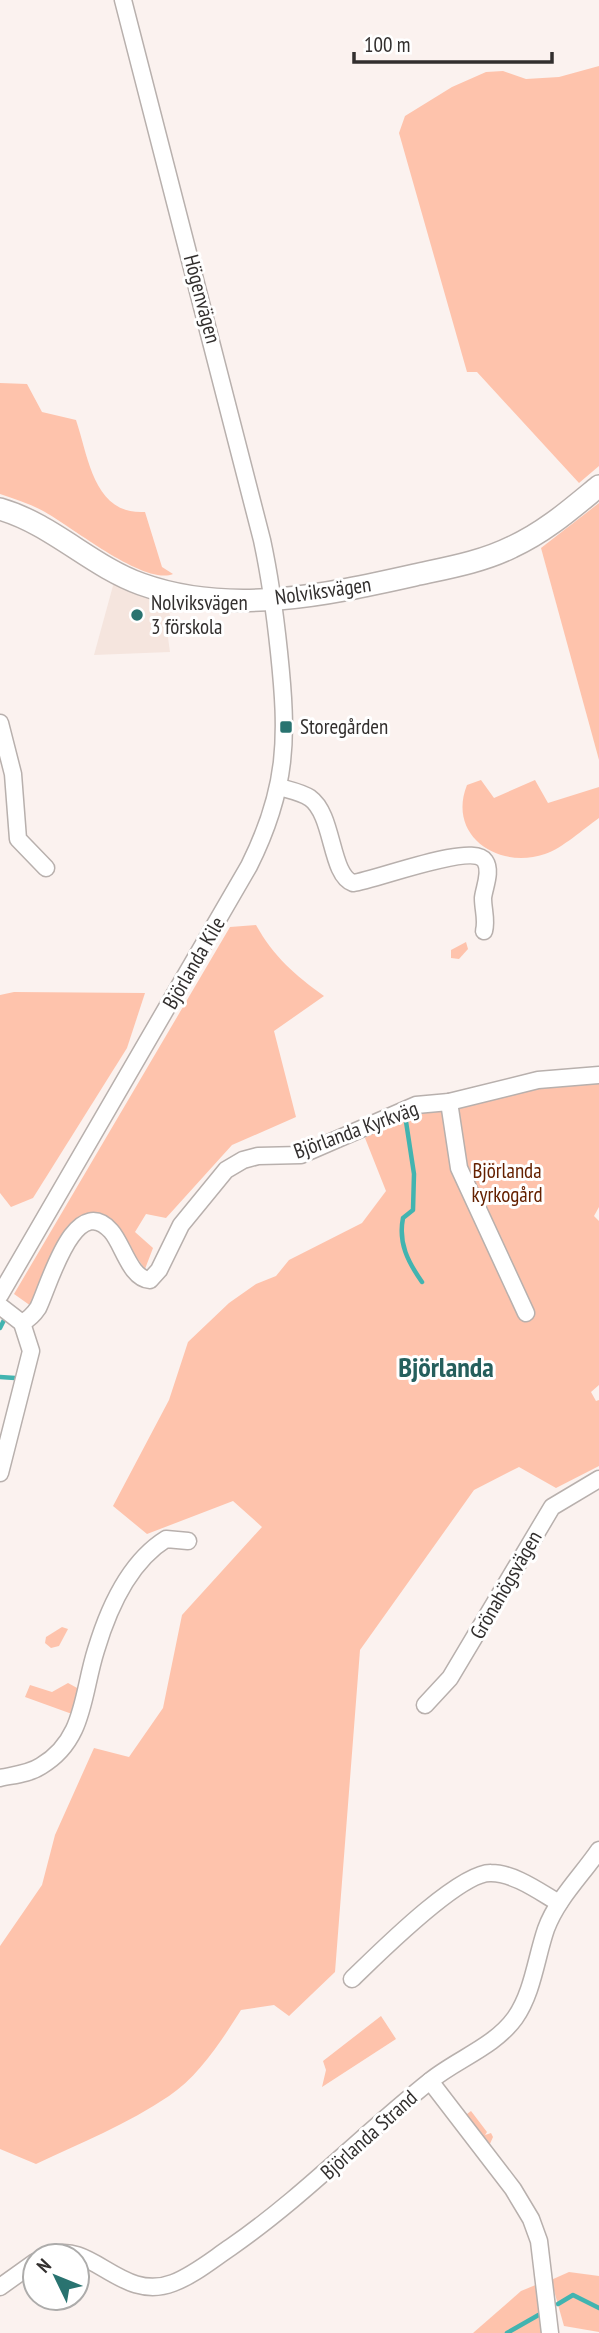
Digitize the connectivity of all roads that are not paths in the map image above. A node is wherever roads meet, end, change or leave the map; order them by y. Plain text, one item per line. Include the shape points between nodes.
1 (123, 0) edge
2 (599, 486) edge
3 (0, 509) edge
4 (274, 600) junction
5 (0, 723) edge
6 (279, 787) junction
7 (46, 868) dead end
8 (484, 931) dead end
9 (599, 1075) edge
10 (449, 1102) junction
11 (0, 1294) edge
12 (0, 1306) edge
13 (526, 1313) dead end
14 (22, 1323) junction
15 (0, 1473) edge
16 (599, 1479) edge
17 (188, 1541) dead end
18 (425, 1705) dead end
19 (0, 1778) edge
20 (599, 1850) edge
21 (559, 1903) junction
22 (352, 1979) dead end
23 (430, 2081) junction
24 (91, 2261) edge
25 (21, 2272) edge
26 (0, 2287) edge
27 (550, 2333) edge

1 - 4 street, Högenvägen via 228,399
2 - 4 street, Nolviksvägen via 550,526 495,554 358,588
3 - 4 street, Nolviksvägen via 59,535 159,590
4 - 6 street, Björlanda Kile via 286,727
5 - 7 street via 13,775 18,839
6 - 8 street via 315,802 343,876 354,883 463,854 485,860
6 - 11 street, Björlanda Kile via 250,866
9 - 10 street, Björlanda Kyrkväg via 538,1080
10 - 13 street, Björlanda Kyrkväg via 459,1168
10 - 14 street, Björlanda Kyrkväg via 416,1105 301,1155 243,1160 226,1170 181,1225 150,1280 138,1275 104,1224 87,1223 71,1234 39,1305
12 - 14 street
14 - 15 street via 31,1350
16 - 18 street, Grönahögsvägen via 552,1507 450,1678
17 - 19 street via 166,1539 130,1576 96,1650 79,1722 64,1747 39,1768
20 - 21 street, Björlanda Strand
21 - 22 street via 505,1875 473,1876
21 - 23 street, Björlanda Strand via 516,2017 499,2036
23 - 24 street, Björlanda Strand via 291,2203 176,2282 142,2285 116,2278
23 - 27 street via 531,2219 539,2241
25 - 26 street

